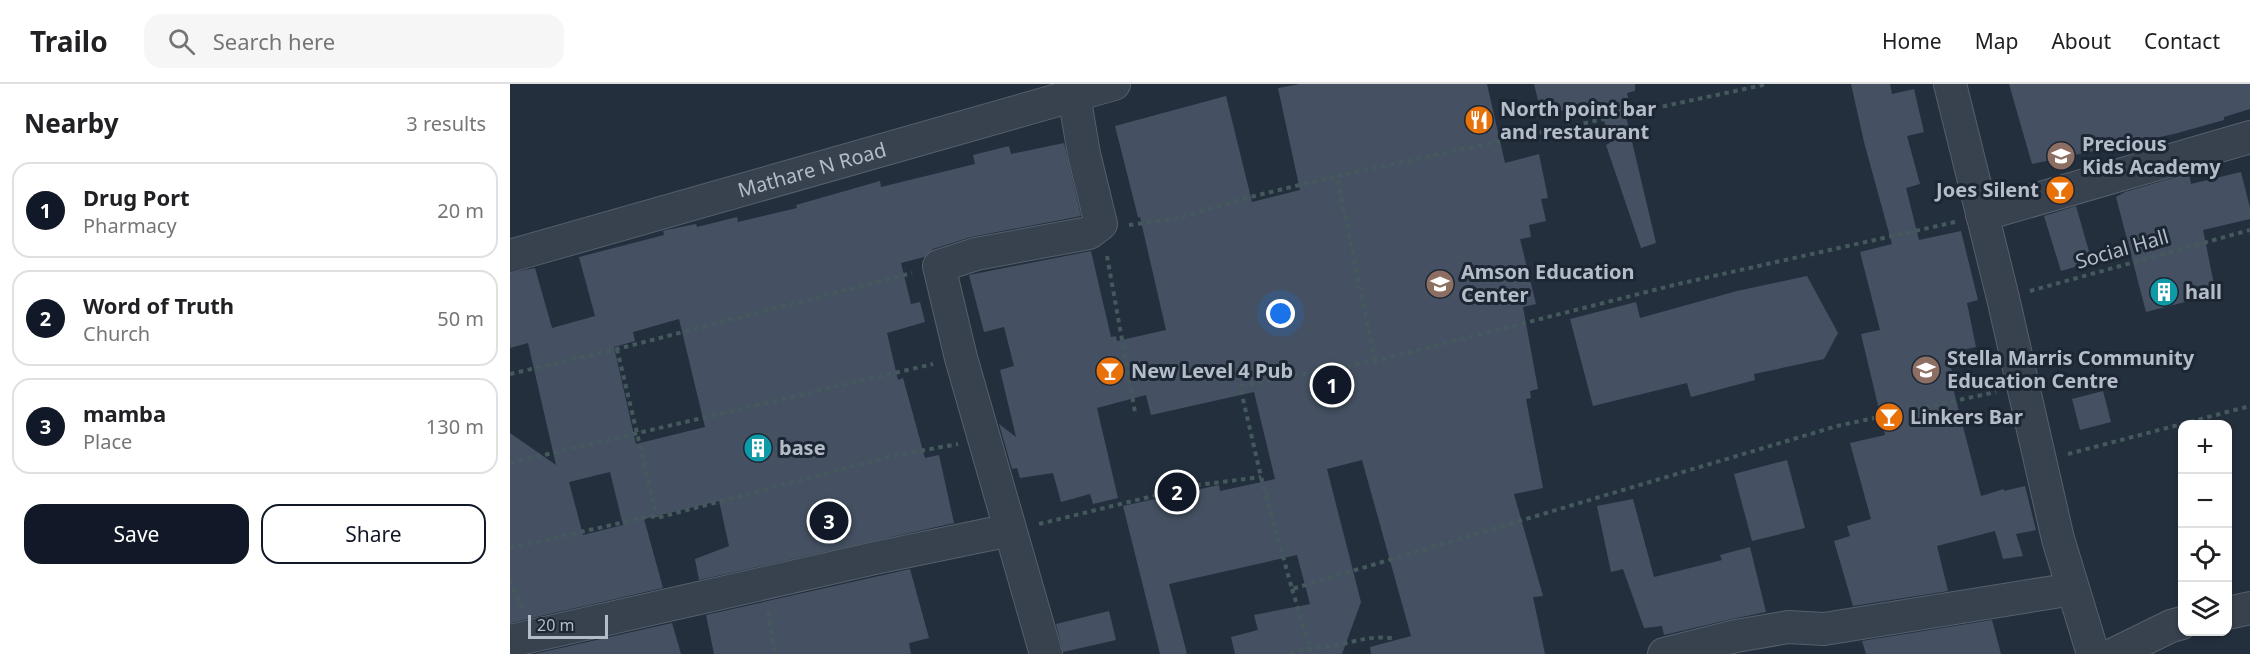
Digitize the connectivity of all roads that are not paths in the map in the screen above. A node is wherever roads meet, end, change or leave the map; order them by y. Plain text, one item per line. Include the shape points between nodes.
1 (1114, 84) edge
2 (1950, 84) edge
3 (1074, 95) junction
4 (2250, 137) edge
5 (1982, 215) junction
6 (510, 256) edge
7 (1010, 530) junction
8 (2073, 590) junction
9 (2250, 608) edge
10 (2232, 612) edge
11 (2178, 624) edge
12 (510, 641) edge
13 (1046, 654) edge
14 (1664, 654) edge
15 (2094, 654) edge
16 (2114, 654) edge

1 - 3 street, Mathare N Road
2 - 5 street
3 - 6 street, Mathare N Road
3 - 7 street via 1101,224 1089,233 986,252 939,266
4 - 5 street
5 - 8 street
7 - 12 street
7 - 13 street
8 - 14 street via 1824,629 1788,627
8 - 15 street
9 - 10 street
11 - 16 street

